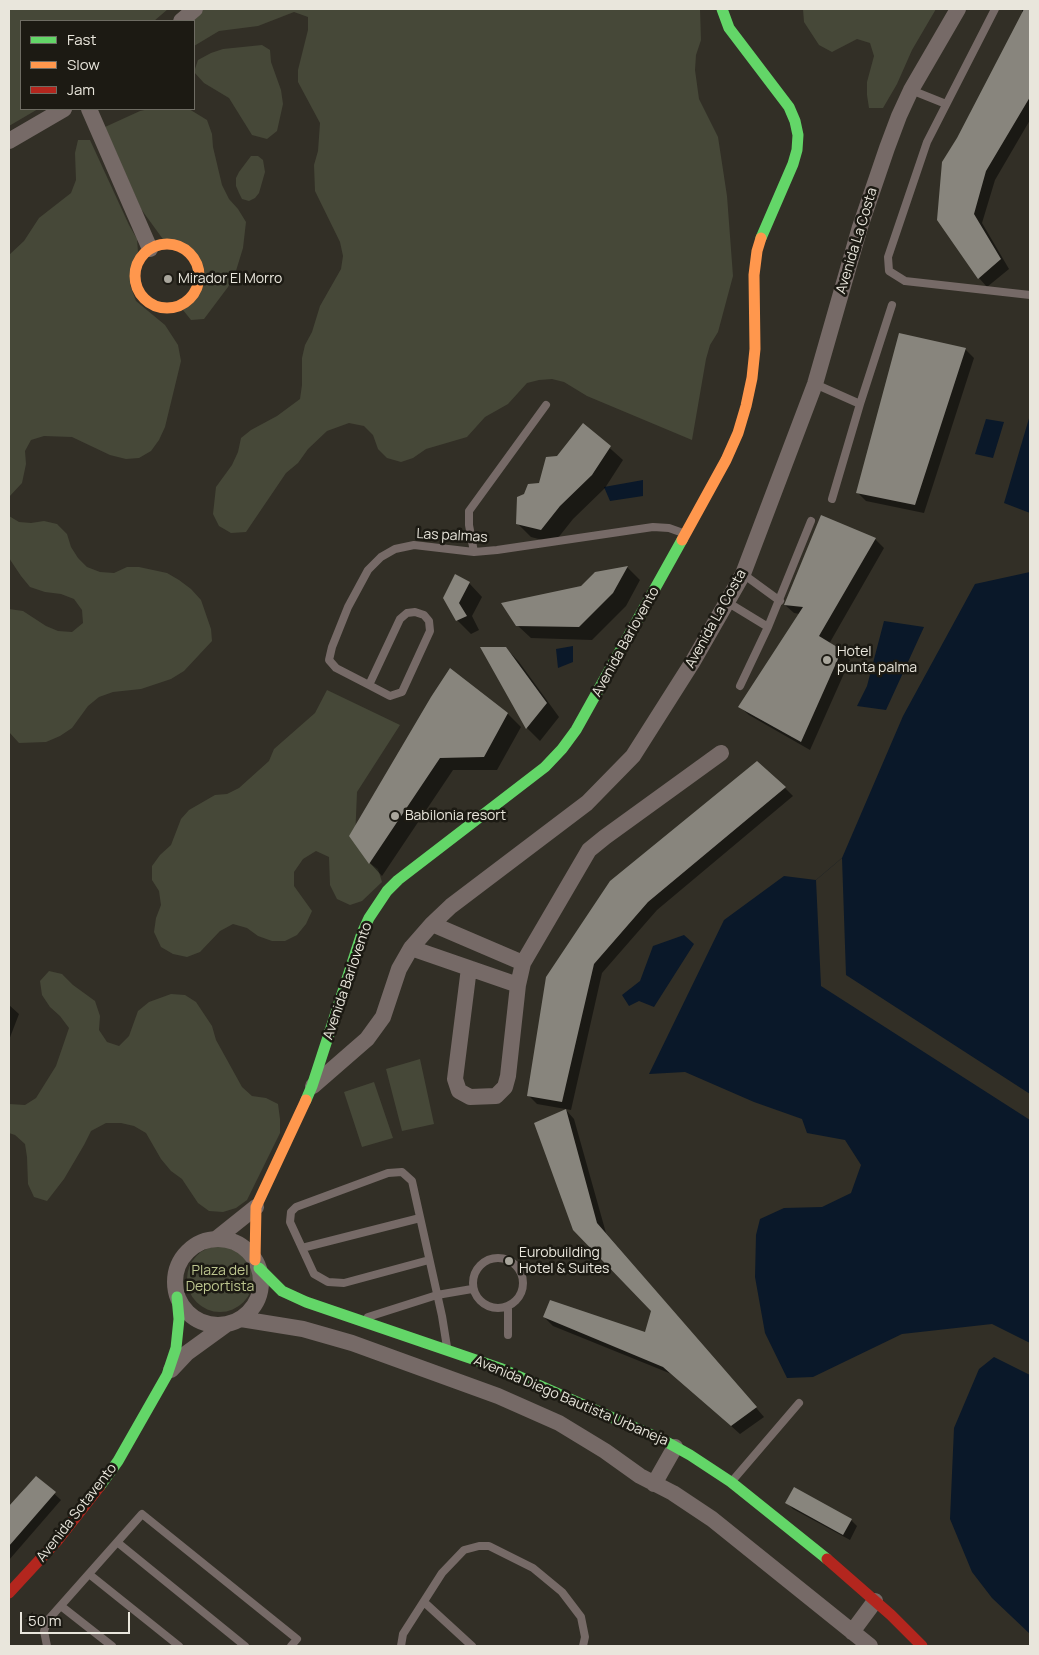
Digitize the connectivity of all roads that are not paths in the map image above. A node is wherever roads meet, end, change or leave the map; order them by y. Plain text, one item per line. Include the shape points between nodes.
1 (195, 9) edge
2 (722, 9) edge
3 (958, 9) edge
4 (995, 9) edge
5 (182, 20) edge
6 (911, 90) junction
7 (946, 104) junction
8 (62, 110) edge
9 (89, 110) edge
10 (9, 141) edge
11 (150, 249) junction
12 (1030, 295) edge
13 (892, 305) dead end
14 (815, 384) junction
15 (860, 404) junction
16 (546, 405) dead end
17 (832, 499) dead end
18 (811, 521) dead end
19 (685, 534) junction
20 (474, 552) junction
21 (743, 574) junction
22 (780, 600) junction
23 (727, 602) junction
24 (768, 628) junction
25 (369, 685) junction
26 (740, 686) dead end
27 (721, 753) dead end
28 (432, 924) junction
29 (411, 948) junction
30 (523, 963) junction
31 (469, 968) junction
32 (518, 985) junction
33 (312, 1086) junction
34 (256, 1206) junction
35 (420, 1218) junction
36 (216, 1239) junction
37 (302, 1248) junction
38 (429, 1260) junction
39 (257, 1264) junction
40 (472, 1289) junction
41 (437, 1295) junction
42 (177, 1297) junction
43 (508, 1307) junction
44 (359, 1320) junction
45 (234, 1322) junction
46 (508, 1335) dead end
47 (447, 1349) junction
48 (166, 1375) junction
49 (799, 1403) dead end
50 (675, 1447) junction
51 (731, 1482) junction
52 (654, 1484) junction
53 (117, 1542) junction
54 (89, 1574) junction
55 (9, 1593) edge
56 (875, 1601) junction
57 (424, 1602) junction
58 (61, 1606) junction
59 (852, 1632) junction
60 (47, 1646) edge
61 (112, 1646) edge
62 (179, 1646) edge
63 (245, 1646) edge
64 (292, 1646) edge
65 (401, 1646) edge
66 (472, 1646) edge
67 (583, 1646) edge
68 (870, 1646) edge
69 (922, 1646) edge

1 - 5 street
2 - 19 street, Avenida Barlovento via 729,28 789,107 797,128 798,143 793,164 757,251 752,378 746,406 726,460
3 - 6 street, Avenida La Costa
4 - 7 lane
6 - 7 lane
6 - 14 street, Avenida La Costa via 863,219
7 - 12 lane via 917,169 888,257 889,272 905,281
8 - 10 street
9 - 11 street
11 - 11 street via 170,244 183,248 192,256 198,283 181,305 156,306 140,294 135,270
13 - 15 lane
14 - 15 lane
14 - 21 street, Avenida La Costa
15 - 17 lane
16 - 20 lane via 469,511
18 - 22 lane
19 - 20 lane, Las palmas via 653,527
19 - 33 street, Avenida Barlovento via 589,710 562,749 545,767 411,869 377,904 362,933
20 - 25 lane, Las palmas via 414,545 395,549 368,570 348,607 329,660 336,668
21 - 22 lane
21 - 23 street, Avenida La Costa
22 - 24 lane
23 - 24 lane
23 - 28 street, Avenida La Costa via 633,756 587,803 450,906
24 - 26 lane
25 - 25 lane, Las palmas via 390,696 402,692 430,631 429,621 424,615 407,613 400,620
27 - 30 street via 589,850
28 - 29 street, Avenida La Costa
28 - 30 street
29 - 31 street
29 - 33 street, Avenida La Costa via 398,969 383,1017 367,1039
30 - 32 street
31 - 32 street
31 - 32 street via 455,1079 459,1091 470,1097 496,1096 505,1087
33 - 34 street, Avenida Barlovento
34 - 36 street, Avenida Barlovento
34 - 39 street, Avenida Barlovento
35 - 37 lane
35 - 37 lane via 412,1181 402,1172 388,1173 296,1207 291,1212 290,1222
35 - 38 lane
36 - 39 street via 231,1241 245,1248
36 - 42 street via 200,1243 177,1265 174,1281
37 - 38 lane via 314,1274 328,1282 344,1283
38 - 41 lane
39 - 44 street, Avenida Diego Bautista Urbaneja via 282,1291
39 - 45 street via 261,1282 259,1296 252,1309
40 - 41 lane
40 - 43 lane via 480,1302 493,1308
40 - 43 lane via 473,1274 482,1262 495,1257 510,1260 520,1270 524,1284 519,1298
41 - 44 lane
41 - 47 lane
42 - 45 street via 184,1310 197,1320 212,1325
42 - 48 street, Avenida Sotavento via 176,1348
43 - 46 lane
44 - 47 street, Avenida Diego Bautista Urbaneja
45 - 48 street, Avenida Sotavento via 187,1353
45 - 52 street, Avenida Diego Bautista Urbaneja via 303,1329 352,1343 498,1396 559,1423
47 - 50 street, Avenida Diego Bautista Urbaneja via 575,1400
48 - 55 street, Avenida Sotavento via 118,1461 57,1541 21,1576
49 - 51 lane
50 - 51 street, Avenida Diego Bautista Urbaneja
50 - 52 street
51 - 56 street, Avenida Diego Bautista Urbaneja
52 - 59 street, Avenida Diego Bautista Urbaneja via 712,1519
53 - 54 lane
53 - 63 lane
53 - 64 lane via 142,1514 297,1640
54 - 58 lane
54 - 62 lane
56 - 59 street
56 - 69 street, Avenida Diego Bautista Urbaneja
57 - 65 lane via 403,1634
57 - 66 lane
57 - 67 lane via 442,1573 464,1550 489,1546 533,1568 562,1592 581,1617 585,1637
58 - 60 lane via 48,1620 44,1631
58 - 61 lane
59 - 68 street, Avenida Diego Bautista Urbaneja

